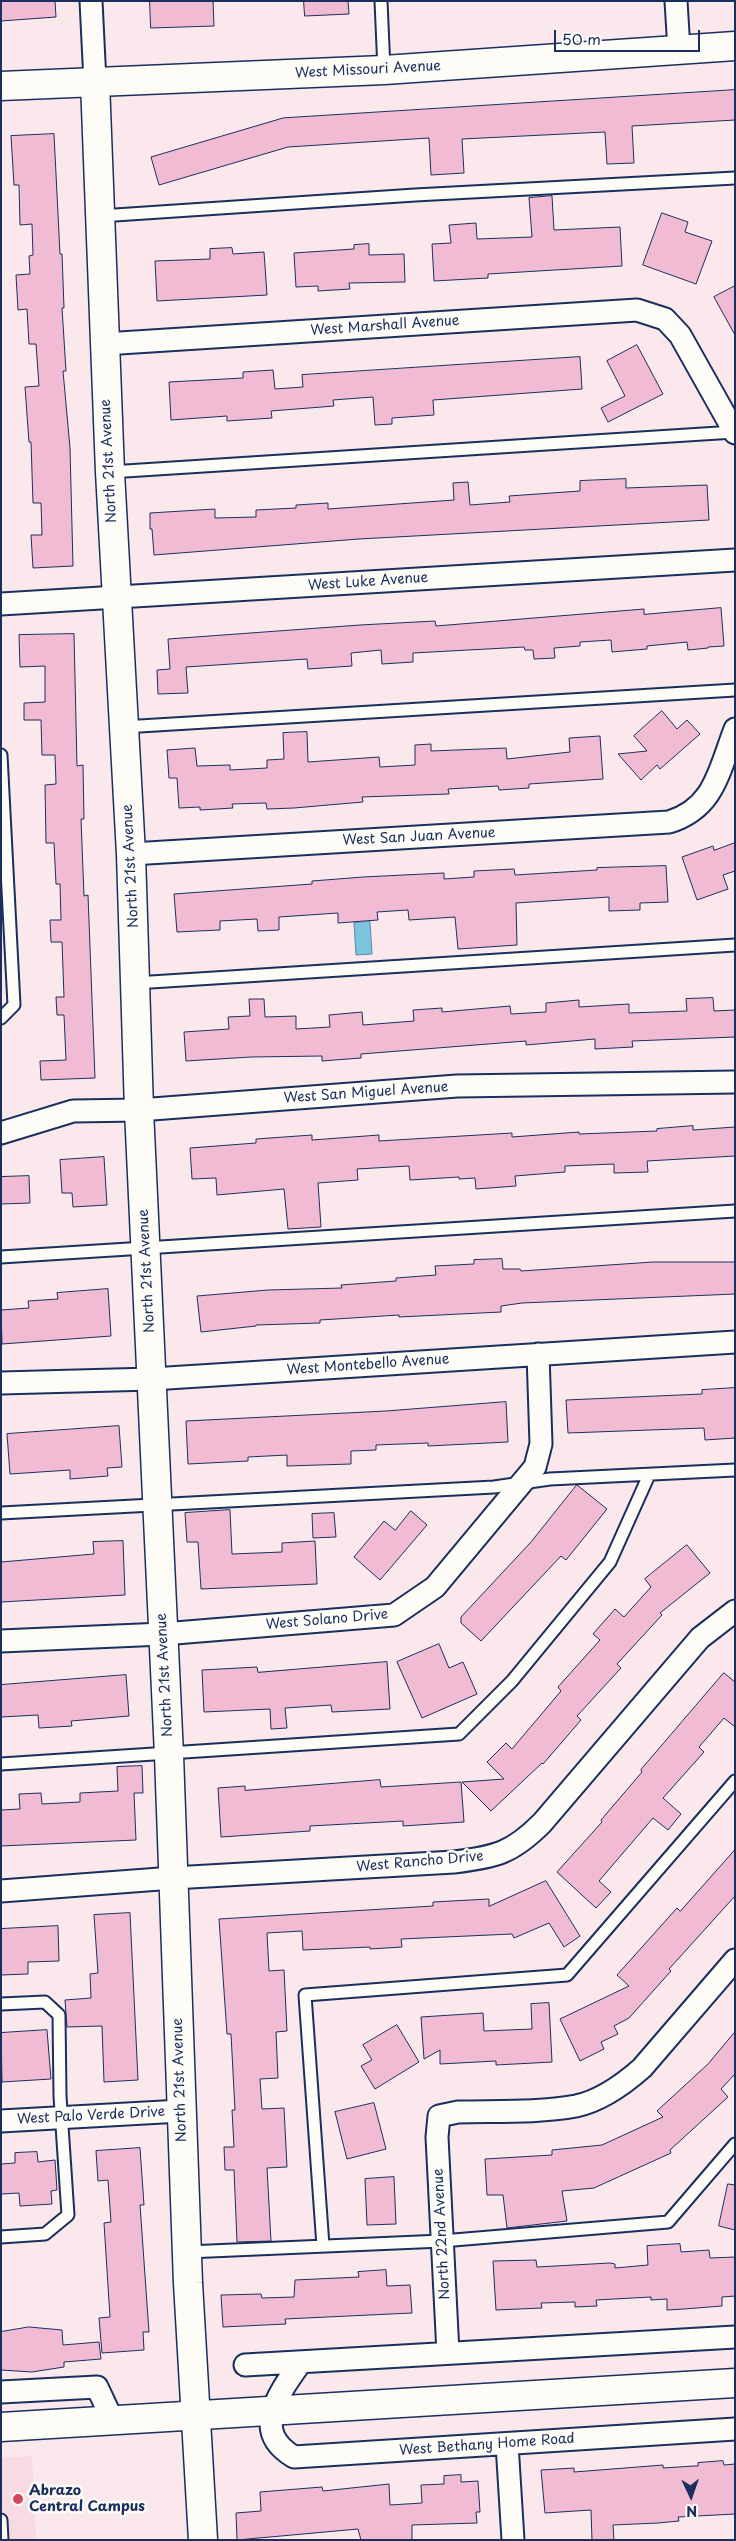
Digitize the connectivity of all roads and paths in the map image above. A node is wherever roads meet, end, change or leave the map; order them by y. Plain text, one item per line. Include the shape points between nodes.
1 (91, 1) edge
2 (381, 1) edge
3 (676, 1) edge
4 (735, 46) edge
5 (679, 50) junction
6 (384, 70) junction
7 (95, 82) junction
8 (1, 86) edge
9 (735, 178) edge
10 (100, 216) junction
11 (104, 344) junction
12 (735, 433) edge
13 (110, 472) junction
14 (735, 560) edge
15 (116, 597) junction
16 (1, 604) edge
17 (735, 690) edge
18 (123, 727) junction
19 (735, 729) edge
20 (1, 756) edge
21 (131, 854) junction
22 (735, 945) edge
23 (136, 983) junction
24 (1, 1018) edge
25 (735, 1082) edge
26 (139, 1110) junction
27 (1, 1133) edge
28 (735, 1211) edge
29 (146, 1248) junction
30 (1, 1256) edge
31 (735, 1342) edge
32 (538, 1354) junction
33 (152, 1379) junction
34 (1, 1383) edge
35 (735, 1470) edge
36 (649, 1475) junction
37 (521, 1484) junction
38 (156, 1504) junction
39 (1, 1513) edge
40 (735, 1611) edge
41 (163, 1634) junction
42 (1, 1642) edge
43 (169, 1755) junction
44 (1, 1764) edge
45 (735, 1781) edge
46 (173, 1878) junction
47 (1, 1891) edge
48 (735, 1960) edge
49 (1, 2004) edge
50 (181, 2111) junction
51 (63, 2118) junction
52 (1, 2121) edge
53 (735, 2144) edge
54 (1, 2236) edge
55 (442, 2241) junction
56 (323, 2246) junction
57 (187, 2252) junction
58 (735, 2336) edge
59 (448, 2353) junction
60 (301, 2362) junction
61 (245, 2365) dead end
62 (735, 2383) edge
63 (1, 2392) edge
64 (271, 2411) junction
65 (195, 2416) junction
66 (113, 2421) junction
67 (1, 2427) edge
68 (735, 2429) edge
69 (507, 2444) junction
70 (1, 2520) edge
71 (2, 2540) edge
72 (203, 2540) edge
73 (513, 2540) edge

1 - 7 street, North 21st Avenue
2 - 6 lane
3 - 5 street
4 - 5 street, West Missouri Avenue
5 - 6 street, West Missouri Avenue
6 - 7 street, West Missouri Avenue
7 - 8 street, West Missouri Avenue
7 - 10 street, North 21st Avenue
9 - 10 lane
10 - 11 street, North 21st Avenue
11 - 12 street, West Marshall Avenue via 637,310 665,319 680,335
11 - 13 street, North 21st Avenue
12 - 13 lane
13 - 15 street, North 21st Avenue
14 - 15 street, West Luke Avenue
15 - 16 street, West Luke Avenue
15 - 18 street, North 21st Avenue
17 - 18 lane
18 - 21 street, North 21st Avenue
19 - 21 street, West San Juan Avenue via 702,805 684,818 669,822
20 - 24 lane via 14,1005
21 - 23 street, North 21st Avenue
22 - 23 lane
23 - 26 street, North 21st Avenue
25 - 26 street, West San Miguel Avenue via 457,1086
26 - 27 street, West San Miguel Avenue via 73,1111
26 - 29 street, North 21st Avenue
28 - 29 lane
29 - 30 lane
29 - 33 street, North 21st Avenue
31 - 32 street, West Montebello Avenue
32 - 33 street, West Montebello Avenue
32 - 37 street, West Solano Drive via 541,1444 535,1467
33 - 34 street, West Montebello Avenue
33 - 38 street, North 21st Avenue
35 - 36 lane
36 - 37 lane via 550,1479
36 - 43 lane via 610,1562 512,1680 459,1734
37 - 38 lane via 494,1488
37 - 41 street, West Solano Drive via 435,1587 394,1615
38 - 39 lane
38 - 41 street, North 21st Avenue
40 - 46 street, West Rancho Drive via 700,1638 542,1823 525,1841 506,1852 454,1862
41 - 42 street, West Solano Drive
41 - 43 street, North 21st Avenue
43 - 44 lane
43 - 46 street, North 21st Avenue
45 - 56 lane via 567,1975 305,1996
46 - 47 street, West Rancho Drive
46 - 50 street, North 21st Avenue
48 - 55 street, North 22nd Avenue via 642,2068 602,2096 578,2106 458,2112 439,2116 437,2137
49 - 51 lane via 45,2002 59,2015
50 - 51 street, West Palo Verde Drive
50 - 57 street, North 21st Avenue
51 - 52 street, West Palo Verde Drive
51 - 54 lane via 68,2215 45,2234
53 - 55 lane via 668,2222
55 - 56 lane
55 - 59 street, North 22nd Avenue
56 - 57 lane
57 - 65 street, North 21st Avenue
58 - 59 street
59 - 60 street
60 - 61 street
60 - 64 street
62 - 64 street
63 - 66 street via 97,2387
64 - 65 street
64 - 69 street, West Bethany Home Road via 273,2438 281,2449 294,2457
65 - 66 street
65 - 72 street, North 21st Avenue
66 - 67 street
68 - 69 street, West Bethany Home Road
69 - 73 street
70 - 71 lane

